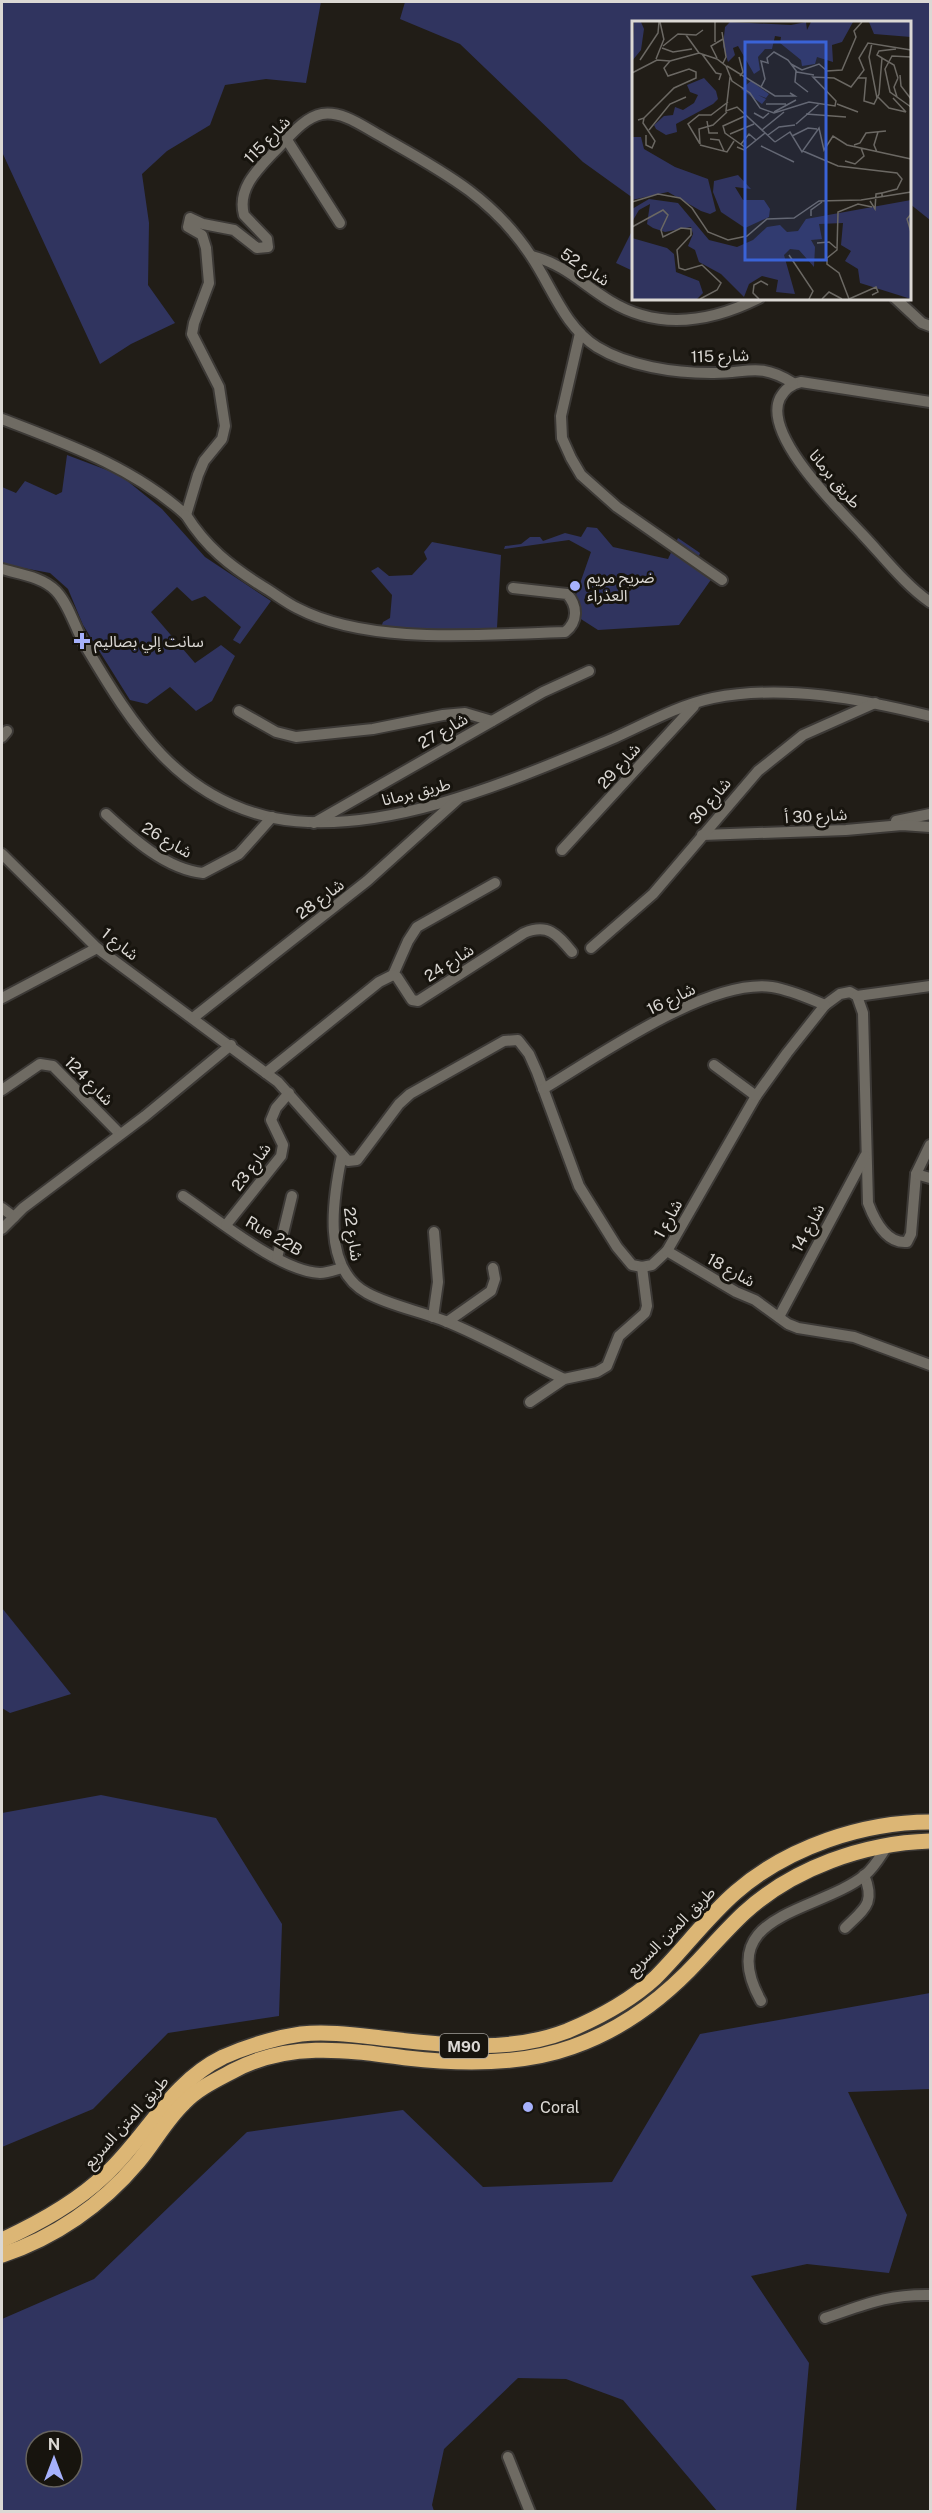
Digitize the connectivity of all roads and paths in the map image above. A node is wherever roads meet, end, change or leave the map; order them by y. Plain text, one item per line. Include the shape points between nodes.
1 (287, 140) junction
2 (340, 223) dead end
3 (532, 256) junction
4 (754, 300) edge
5 (897, 300) edge
6 (930, 326) edge
7 (580, 333) junction
8 (793, 383) junction
9 (930, 402) edge
10 (2, 419) edge
11 (186, 515) junction
12 (2, 568) edge
13 (722, 580) dead end
14 (513, 588) dead end
15 (930, 602) edge
16 (589, 671) dead end
17 (698, 702) junction
18 (875, 703) junction
19 (239, 711) dead end
20 (930, 716) edge
21 (492, 721) junction
22 (460, 797) junction
23 (106, 814) dead end
24 (930, 814) edge
25 (272, 818) junction
26 (314, 824) junction
27 (869, 827) junction
28 (930, 827) edge
29 (702, 835) junction
30 (562, 850) dead end
31 (2, 854) edge
32 (495, 883) dead end
33 (98, 948) junction
34 (591, 948) dead end
35 (572, 952) dead end
36 (393, 975) junction
37 (930, 986) edge
38 (856, 996) junction
39 (2, 998) edge
40 (825, 1005) junction
41 (193, 1018) junction
42 (231, 1045) junction
43 (714, 1065) dead end
44 (266, 1073) junction
45 (2, 1089) edge
46 (543, 1089) junction
47 (289, 1093) junction
48 (756, 1096) junction
49 (120, 1134) junction
50 (930, 1145) edge
51 (866, 1154) junction
52 (342, 1155) junction
53 (916, 1174) junction
54 (930, 1178) edge
55 (183, 1196) dead end
56 (292, 1196) dead end
57 (2, 1208) edge
58 (14, 1217) junction
59 (226, 1225) junction
60 (2, 1229) edge
61 (434, 1232) dead end
62 (667, 1251) junction
63 (277, 1258) junction
64 (642, 1267) junction
65 (342, 1268) junction
66 (493, 1268) dead end
67 (432, 1317) junction
68 (779, 1317) junction
69 (447, 1322) junction
70 (930, 1365) edge
71 (564, 1379) junction
72 (530, 1402) dead end
73 (930, 1822) edge
74 (930, 1841) edge
75 (888, 1845) junction
76 (864, 1875) junction
77 (845, 1928) dead end
78 (761, 2001) dead end
79 (2, 2240) edge
80 (2, 2254) edge
81 (930, 2295) edge
82 (825, 2318) dead end
83 (508, 2457) dead end
84 (530, 2511) edge

1 - 2 street
1 - 3 street, شارع 115 via 314,117 328,114 352,120 421,157 469,189 501,218
1 - 11 street, شارع 115 via 259,168 243,197 244,215 267,239 268,247 257,248 234,230 190,218 188,223 188,227 202,235 210,272 192,334 219,387 225,426 222,439 201,468
3 - 4 street, شارع 52 via 564,267 611,302 659,320 712,318
3 - 7 street, شارع 115 via 563,312
5 - 6 street
7 - 8 street, شارع 115 via 596,346 629,360 680,372 713,374 747,368 775,372
7 - 13 street via 561,416 562,438 571,458 581,475 617,507
8 - 9 street via 810,382
8 - 15 street, طريق برمانا via 783,393 777,411 797,460 812,481
10 - 11 street via 84,450 125,471
11 - 14 street via 207,545 241,573 297,608 340,624 415,634 565,632 573,625 573,601 567,594
12 - 25 street, طريق برمانا via 46,583 55,590 85,646 143,734 172,767 214,797
16 - 21 street, شارع 27
17 - 18 street, طريق برمانا via 760,693
17 - 22 street, طريق برمانا
17 - 30 street, شارع 29
18 - 20 street, طريق برمانا
18 - 29 street, شارع 30 via 802,735 782,750 746,782
19 - 21 street via 276,732 296,737 465,713
21 - 26 street, شارع 27
22 - 26 street, طريق برمانا via 388,816
22 - 41 street, شارع 28 via 367,881
23 - 25 street, شارع 26 via 148,849 179,867 204,873 239,854
24 - 27 street
25 - 26 street, طريق برمانا
27 - 28 street, شارع 30 أ
27 - 29 street, شارع 30 أ
29 - 34 street, شارع 30 via 653,894
31 - 33 street, شارع 1
32 - 36 street via 417,927
33 - 39 street
33 - 41 street, شارع 1
35 - 36 street, شارع 24 via 554,932 536,928 418,1001 412,1000
36 - 44 street via 368,990
37 - 38 street, شارع 1
38 - 40 street, شارع 1 via 850,992 840,994
38 - 51 street via 863,1013
40 - 46 street, شارع 16 via 771,987 721,994 662,1020
40 - 48 street, شارع 1
41 - 42 street, شارع 1
42 - 44 street, شارع 1
42 - 49 street
43 - 48 street
44 - 47 street, شارع 1
45 - 49 street, شارع 124 via 39,1065 53,1066
46 - 52 street via 529,1054 518,1040 504,1041 410,1094 357,1161 348,1161
46 - 64 street via 579,1186 626,1259
47 - 52 street, شارع 1
47 - 59 street, شارع 23 via 271,1120 283,1145 280,1156
48 - 62 street, شارع 1
49 - 58 street
50 - 53 street
51 - 53 street via 866,1186 873,1218 887,1234 902,1242 907,1242 911,1234
51 - 68 street, شارع 14
52 - 65 street, شارع 22 via 333,1205
53 - 54 street
55 - 59 street, Rue 22B
56 - 63 street
57 - 58 street
58 - 60 street
59 - 63 street, Rue 22B
61 - 67 street via 438,1282
62 - 64 street, شارع 1 via 652,1265
62 - 68 street, شارع 18
63 - 65 street, Rue 22B via 312,1272
64 - 71 street via 645,1313 619,1336 607,1366
65 - 67 street, شارع 22 via 366,1293
66 - 69 street via 495,1280 491,1291
67 - 69 street, شارع 22
68 - 70 street, شارع 18 via 798,1328 854,1337
69 - 71 street, شارع 22
71 - 72 street
73 - 79 highway, طريق المتن السريع / M90 via 852,1832 797,1853 736,1892 652,1980 608,2012 566,2031 520,2044 479,2046 344,2033 302,2034 255,2044 220,2059 166,2100 108,2173 48,2217
74 - 75 highway, طريق المتن السريع / M90
75 - 76 street
75 - 80 highway, طريق المتن السريع / M90 via 831,1861 781,1886 745,1912 675,1983 633,2018 571,2048 536,2056 468,2060 310,2050 236,2069 182,2104 137,2163 83,2214 37,2241
76 - 77 street via 870,1888 868,1904
76 - 78 street via 783,1915 758,1933 747,1963 752,1986
81 - 82 street via 907,2294 873,2300
83 - 84 street

